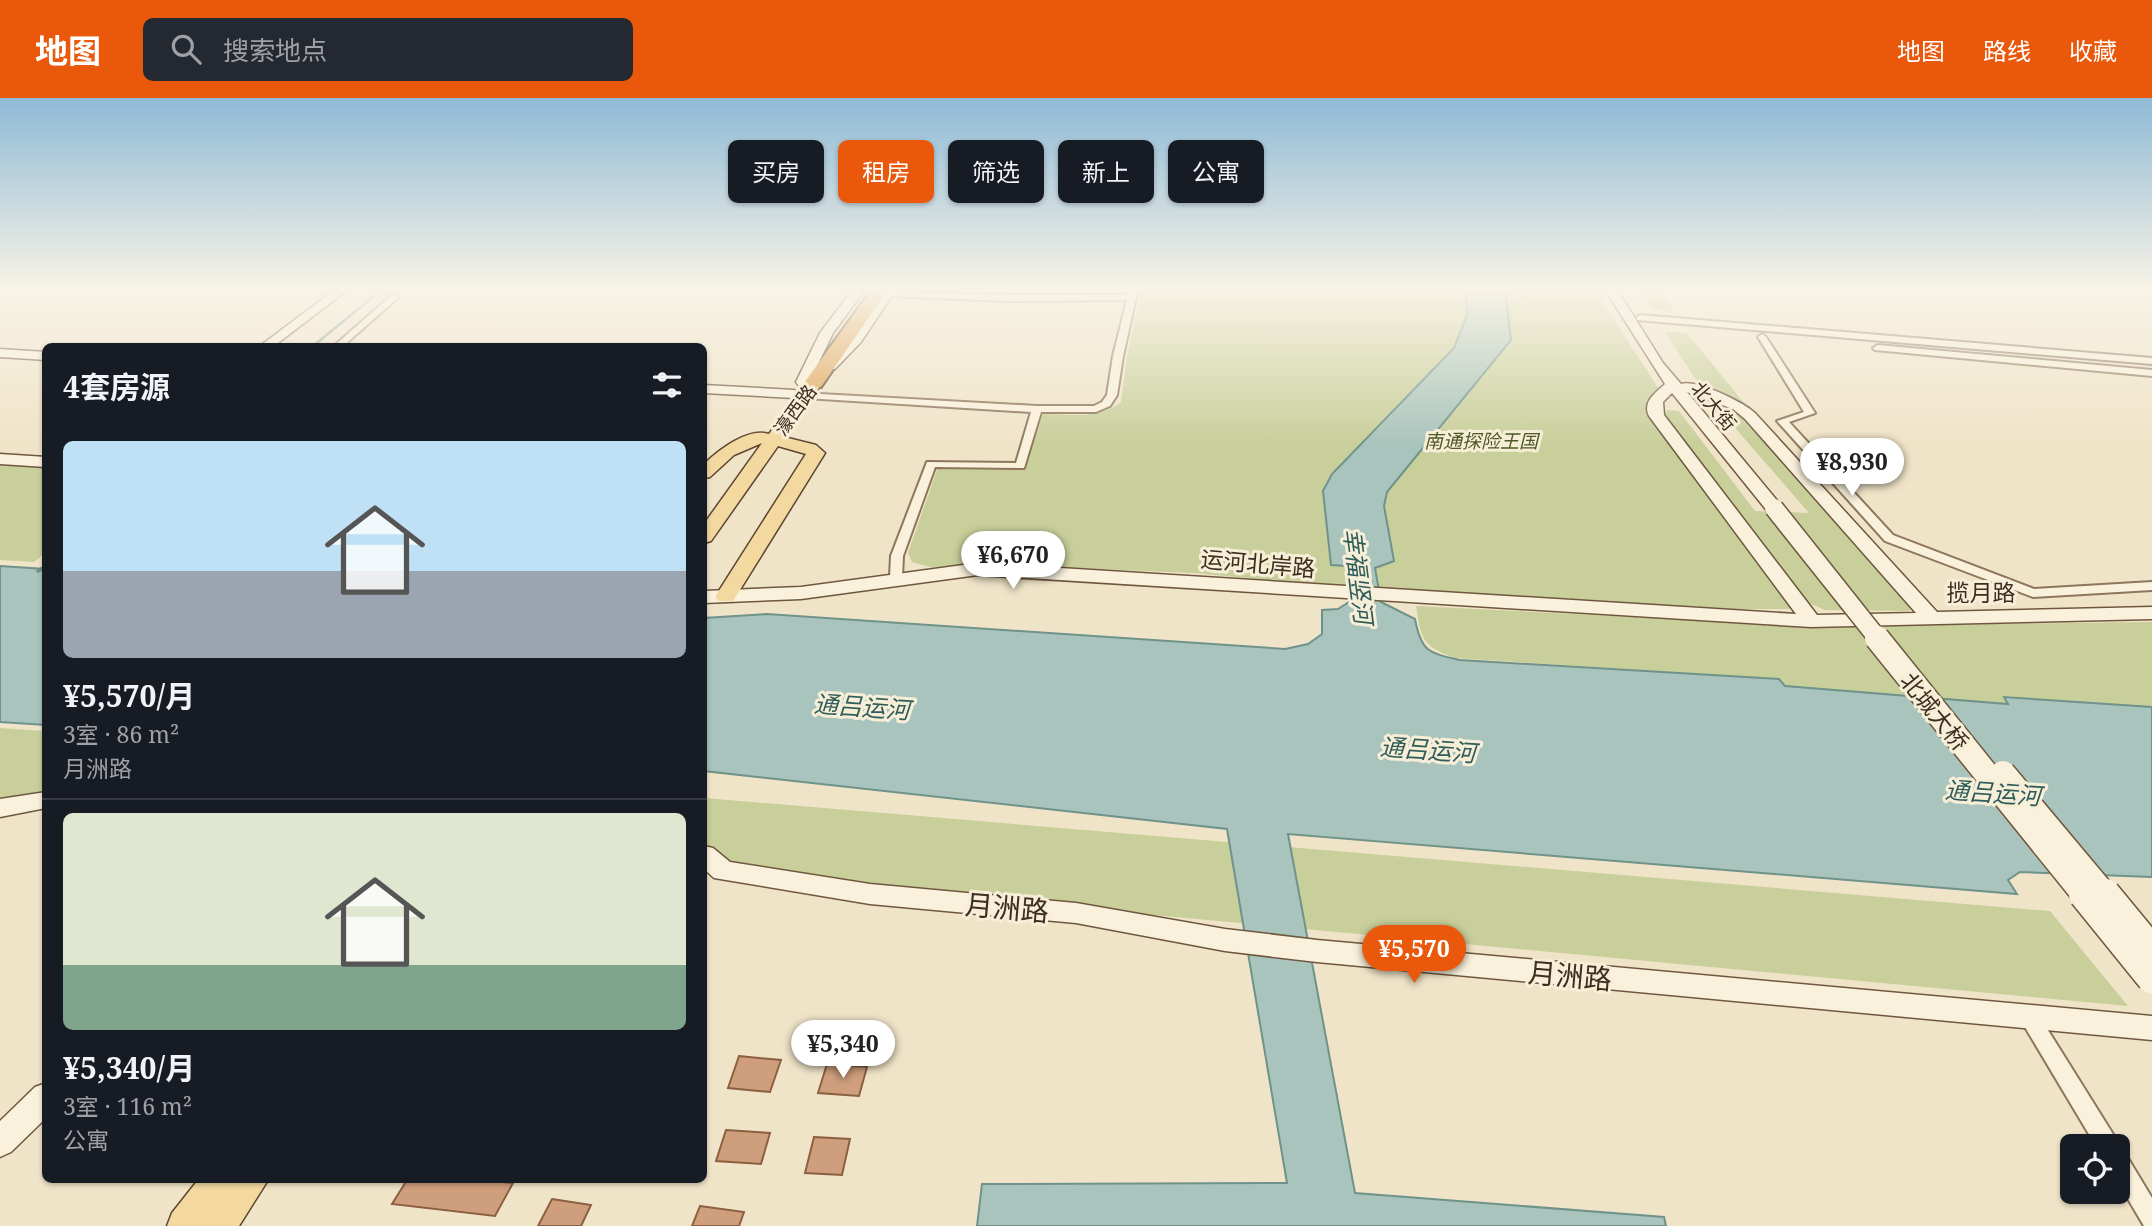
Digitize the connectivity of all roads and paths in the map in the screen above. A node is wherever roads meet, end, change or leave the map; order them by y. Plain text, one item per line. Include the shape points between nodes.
1 (824, 341) edge
2 (841, 341) edge
3 (1123, 341) edge
4 (1645, 341) edge
5 (1653, 341) edge
6 (1764, 341) edge
7 (1801, 341) edge
8 (1886, 341) edge
9 (0, 353) edge
10 (42, 356) edge
11 (2152, 361) edge
12 (2152, 373) edge
13 (1679, 386) junction
14 (707, 391) edge
15 (801, 391) junction
16 (1037, 409) junction
17 (1700, 410) junction
18 (1744, 411) junction
19 (1657, 416) junction
20 (768, 438) junction
21 (0, 459) edge
22 (42, 462) edge
23 (707, 470) edge
24 (1781, 508) junction
25 (707, 514) edge
26 (707, 532) edge
27 (896, 577) junction
28 (2152, 586) edge
29 (707, 597) edge
30 (726, 597) junction
31 (2152, 613) edge
32 (1930, 617) junction
33 (1811, 621) junction
34 (42, 801) edge
35 (0, 808) edge
36 (710, 865) edge
37 (2152, 951) edge
38 (2152, 978) edge
39 (2029, 1017) junction
40 (2152, 1028) edge
41 (42, 1101) edge
42 (2101, 1134) edge
43 (0, 1142) edge
44 (2130, 1182) edge
45 (217, 1183) edge
46 (248, 1183) edge
47 (2152, 1219) edge
48 (185, 1226) edge
49 (217, 1226) edge

1 - 15 main road, 濠西路
2 - 15 highway
3 - 16 street via 1112,396 1106,404 1081,411
4 - 13 main road, 北大街
5 - 13 main road, 北大街
6 - 28 street via 1810,413 1782,421 1889,538 2034,593
7 - 12 street
8 - 11 street
9 - 10 main road
13 - 17 main road, 北大街
13 - 18 main road
13 - 19 main road via 1656,401
14 - 15 main road
15 - 16 street
15 - 20 main road, 濠西路
16 - 27 street via 1020,466 931,464 897,556
17 - 18 main road via 1725,405
17 - 19 main road via 1668,404 1659,407
17 - 24 main road, 北大街
18 - 32 main road
19 - 33 main road
20 - 23 main road via 728,451
20 - 25 main road, 濠西路
20 - 26 main road, 濠西路
20 - 30 main road via 816,453
21 - 22 main road
24 - 37 main road, 北城大桥, bridge
24 - 38 main road, 北城大桥, bridge via 1942,720
27 - 30 main road, 运河北岸路 via 832,589
27 - 33 main road, 运河北岸路 via 978,569
29 - 30 main road, 运河北岸路
31 - 32 main road, 揽月路
32 - 33 main road, 揽月路
34 - 35 main road
36 - 39 main road, 月洲路 via 870,894 1076,913 1317,951
39 - 40 main road, 月洲路
39 - 42 street
41 - 43 main road
44 - 47 street
45 - 48 main road
46 - 49 main road

